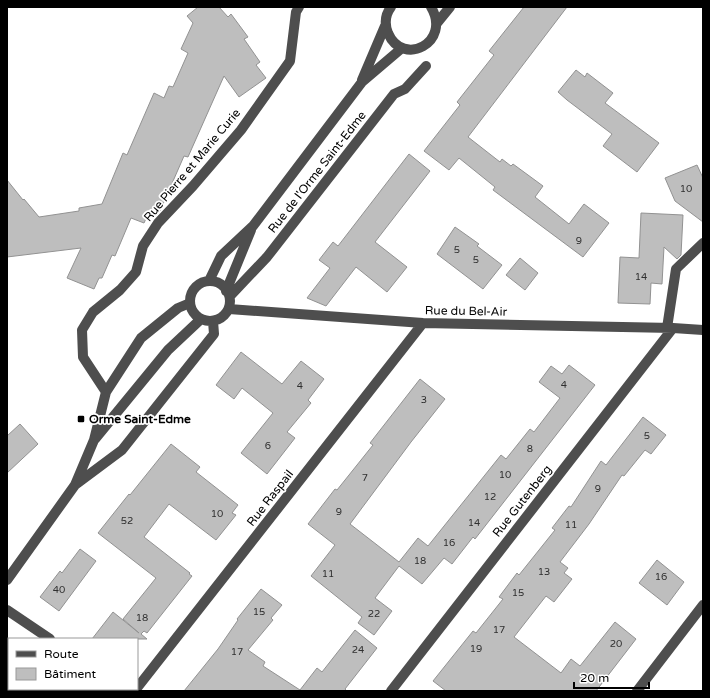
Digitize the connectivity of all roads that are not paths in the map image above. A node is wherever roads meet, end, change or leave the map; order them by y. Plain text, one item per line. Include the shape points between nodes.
1 (299, 7) edge
2 (391, 7) edge
3 (431, 7) edge
4 (450, 7) edge
5 (436, 23) junction
6 (385, 26) junction
7 (402, 48) junction
8 (426, 66) dead end
9 (362, 82) junction
10 (253, 226) junction
11 (703, 244) edge
12 (209, 281) junction
13 (228, 293) junction
14 (190, 303) junction
15 (229, 309) junction
16 (201, 320) junction
17 (213, 321) junction
18 (423, 323) junction
19 (670, 328) junction
20 (703, 330) edge
21 (106, 392) junction
22 (94, 440) junction
23 (75, 485) junction
24 (7, 580) edge
25 (703, 605) edge
26 (7, 610) edge
27 (49, 638) edge
28 (138, 686) edge
29 (391, 691) edge
30 (637, 691) edge

1 - 21 street, Rue Pierre et Marie Curie via 296,12 290,61 241,130 158,223 143,246 136,272 120,290 92,312 82,330 83,357
2 - 6 street, Rue de l'Orme Saint-Edme via 385,18
3 - 5 street
4 - 5 street
5 - 7 street via 432,39 425,45 417,49
6 - 7 street via 391,40
6 - 9 street, Rue de l'Orme Saint-Edme
7 - 9 street, Rue de l'Orme Saint-Edme
8 - 13 street, Rue de l'Orme Saint-Edme via 405,89 394,94 267,257
9 - 10 street, Rue de l'Orme Saint-Edme
10 - 12 street, Rue de l'Orme Saint-Edme via 222,256
10 - 13 street, Rue de l'Orme Saint-Edme
11 - 19 street via 676,268
12 - 13 street via 222,284
12 - 14 street via 196,286
13 - 15 street
14 - 16 street via 192,311
14 - 21 street via 178,308 141,338
15 - 17 street via 223,317
15 - 18 street, Rue du Bel-Air
16 - 17 street
16 - 22 street via 168,350
17 - 23 street via 214,334 122,450
18 - 19 street, Rue du Bel-Air
18 - 28 street, Rue Raspail
19 - 20 street, Rue du Bel-Air
19 - 29 street, Rue Gutenberg
21 - 22 street
22 - 23 street
23 - 24 street
25 - 30 street
26 - 27 street

